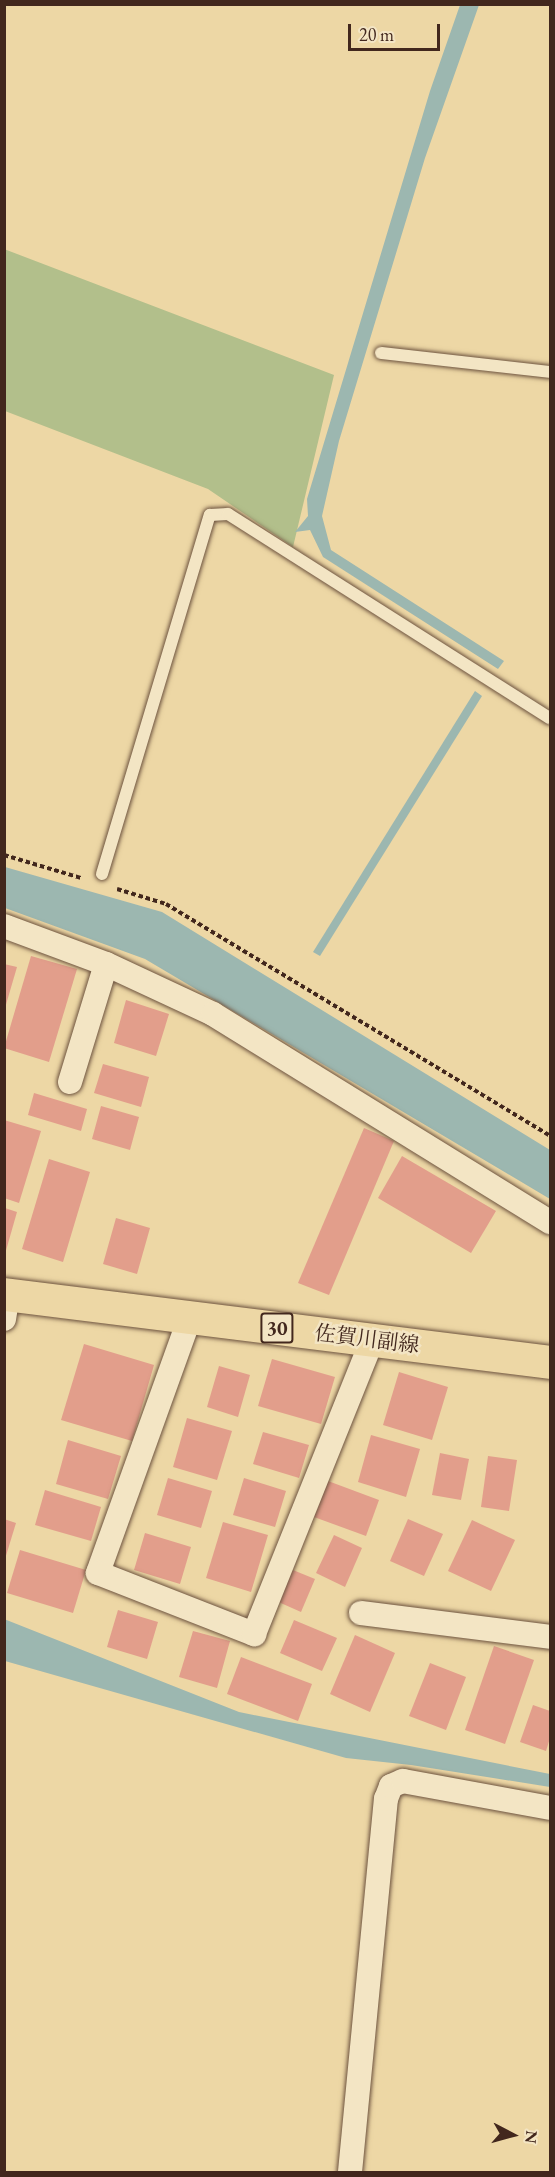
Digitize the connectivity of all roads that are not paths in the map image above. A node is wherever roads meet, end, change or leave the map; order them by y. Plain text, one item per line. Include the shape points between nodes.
1 (381, 353) dead end
2 (550, 372) edge
3 (550, 718) edge
4 (102, 874) dead end
5 (4, 926) edge
6 (106, 963) junction
7 (70, 1082) dead end
8 (550, 1222) edge
9 (6, 1302) edge
10 (190, 1317) junction
11 (372, 1340) junction
12 (550, 1362) edge
13 (361, 1612) dead end
14 (550, 1637) edge
15 (550, 1808) edge
16 (350, 2172) edge

1 - 2 lane
3 - 4 lane via 228,514 210,515
5 - 6 street
6 - 7 street
6 - 8 street via 213,1014
9 - 10 main road, 佐賀川副線 / 30
10 - 11 main road, 佐賀川副線 / 30
10 - 11 street via 98,1573 254,1634
11 - 12 main road, 佐賀川副線 / 30
13 - 14 street
15 - 16 street via 403,1781 391,1786 386,1799

